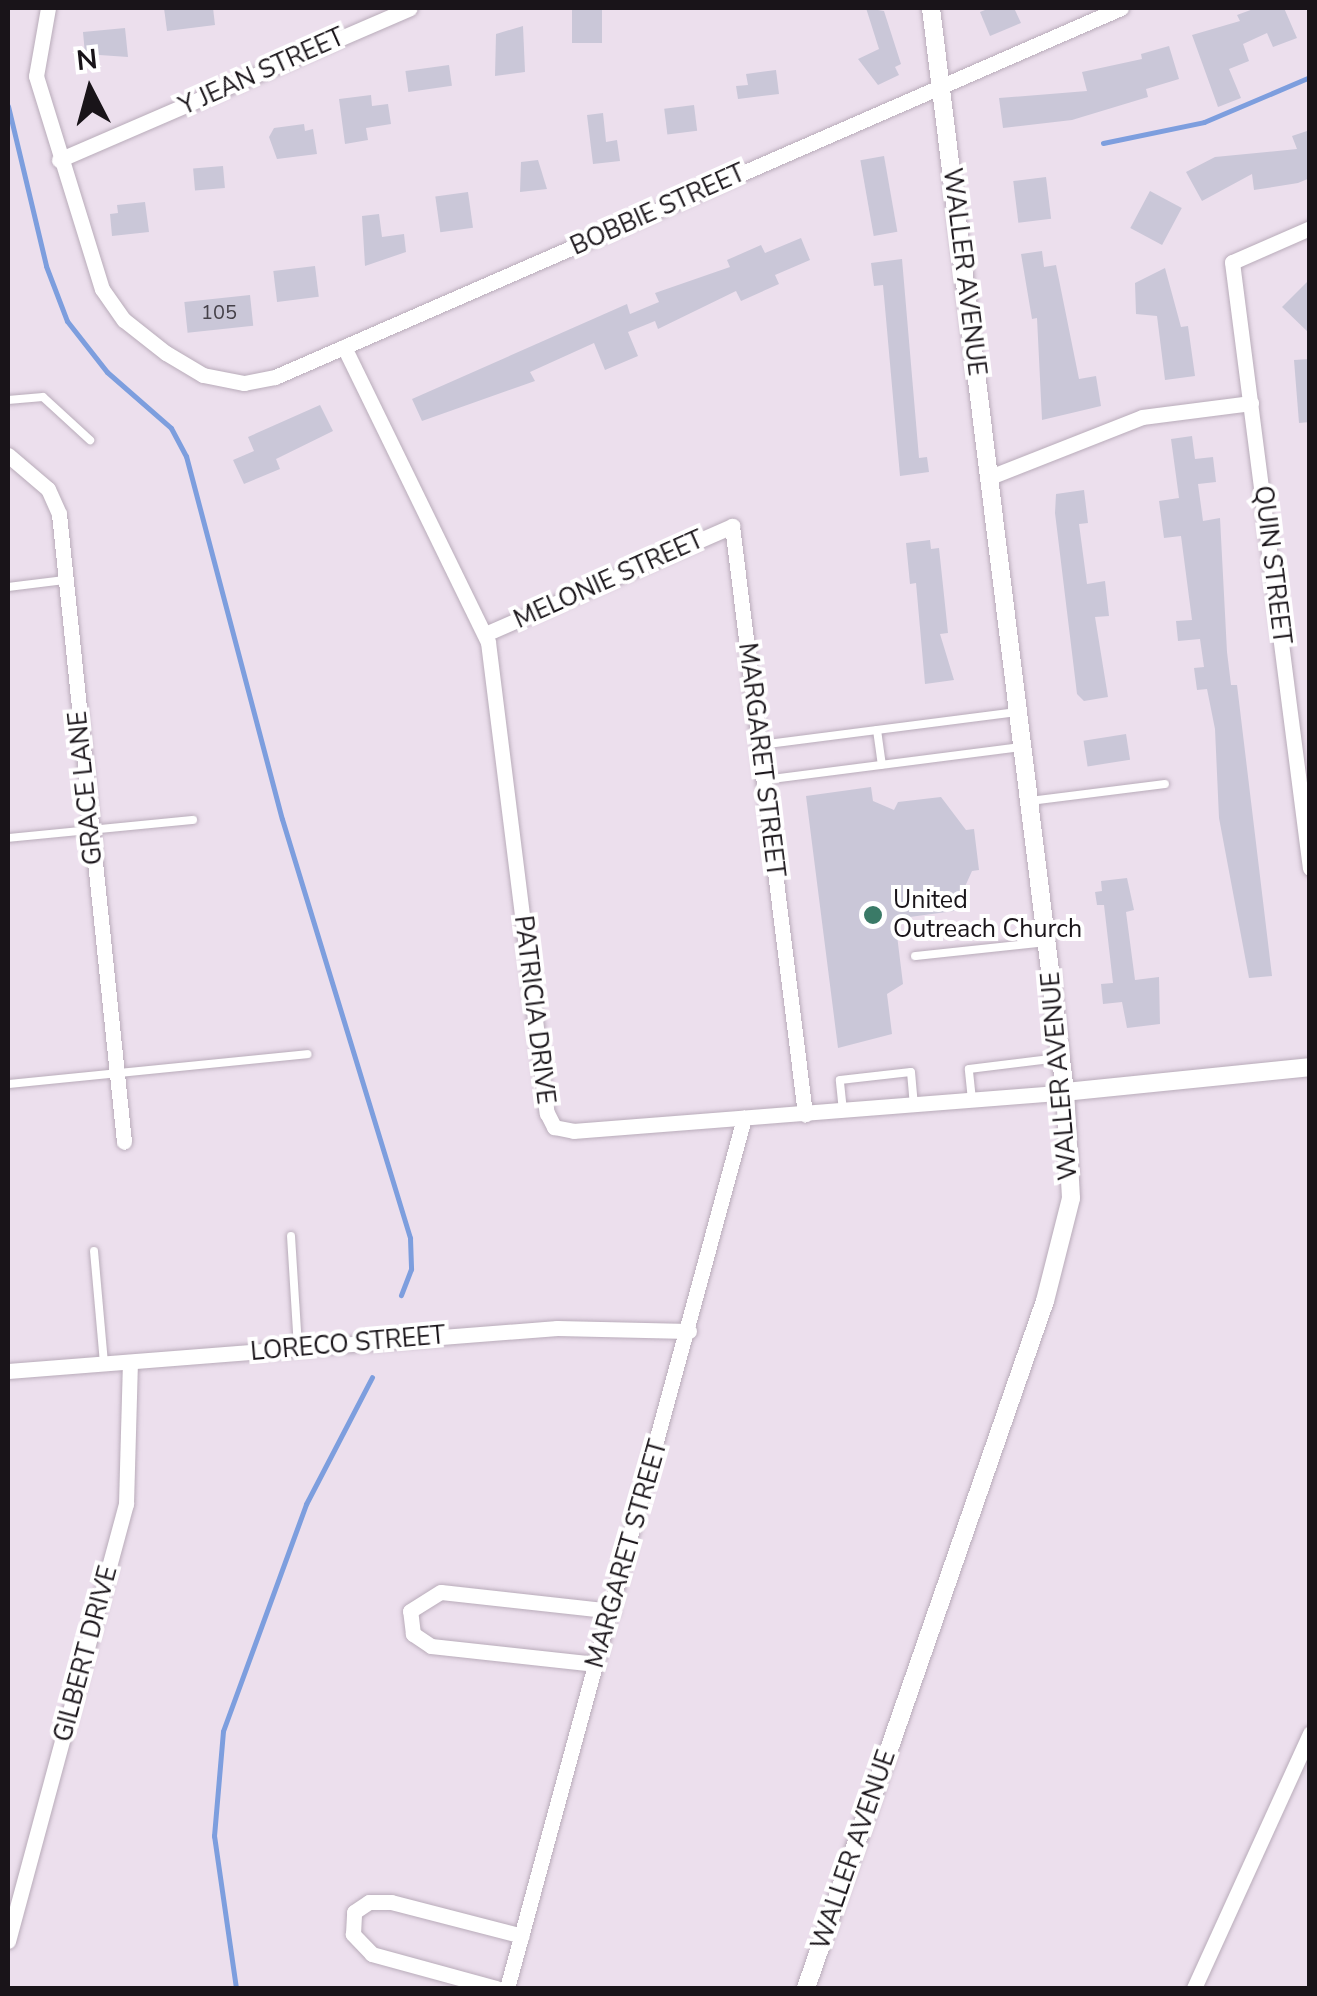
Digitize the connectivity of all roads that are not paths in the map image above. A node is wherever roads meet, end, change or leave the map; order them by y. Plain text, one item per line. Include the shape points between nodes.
1 (48, 8) edge
2 (410, 8) edge
3 (930, 8) edge
4 (1120, 8) edge
5 (940, 86) junction
6 (59, 160) junction
7 (1310, 228) edge
8 (344, 347) junction
9 (8, 400) edge
10 (1251, 403) junction
11 (90, 440) dead end
12 (8, 455) edge
13 (990, 477) junction
14 (732, 526) joint
15 (65, 580) junction
16 (8, 587) edge
17 (486, 634) junction
18 (1019, 712) junction
19 (877, 730) junction
20 (759, 745) junction
21 (1023, 748) junction
22 (882, 765) junction
23 (764, 780) junction
24 (1165, 784) dead end
25 (1030, 801) junction
26 (193, 820) dead end
27 (90, 829) junction
28 (8, 838) edge
29 (1310, 868) edge
30 (1046, 942) junction
31 (915, 956) dead end
32 (307, 1054) dead end
33 (1061, 1058) junction
34 (1310, 1067) edge
35 (116, 1073) junction
36 (8, 1084) edge
37 (1065, 1092) junction
38 (972, 1100) junction
39 (914, 1104) junction
40 (843, 1110) junction
41 (805, 1114) junction
42 (744, 1118) junction
43 (124, 1142) dead end
44 (291, 1236) dead end
45 (94, 1251) dead end
46 (689, 1331) junction
47 (298, 1348) junction
48 (130, 1362) junction
49 (104, 1364) junction
50 (8, 1371) edge
51 (612, 1610) junction
52 (596, 1664) junction
53 (1310, 1733) edge
54 (522, 1936) junction
55 (8, 1941) edge
56 (496, 1988) edge
57 (507, 1988) edge
58 (806, 1988) edge
59 (1194, 1988) edge

1 - 6 street via 35,52 36,76
2 - 6 street, Y JEAN STREET
3 - 5 street, WALLER AVENUE
4 - 5 street, BOBBIE STREET
5 - 8 street, BOBBIE STREET
5 - 13 street, WALLER AVENUE
6 - 8 street, BOBBIE STREET via 102,289 140,335 191,369 244,384
7 - 10 street, QUIN STREET via 1232,262
8 - 17 street, PATRICIA DRIVE
9 - 11 lane via 44,397
10 - 13 street via 1142,418
10 - 29 street, QUIN STREET
12 - 15 street, GRACE LANE via 56,502
13 - 18 street, WALLER AVENUE
14 - 17 street, MELONIE STREET
14 - 20 street, MARGARET STREET
15 - 16 lane
15 - 27 street, GRACE LANE
17 - 42 street, PATRICIA DRIVE via 549,1121 568,1131
18 - 19 lane
18 - 21 street, WALLER AVENUE
19 - 20 lane
19 - 22 lane
20 - 23 street, MARGARET STREET
21 - 22 lane
21 - 25 street, WALLER AVENUE
22 - 23 lane
23 - 41 street, MARGARET STREET
24 - 25 lane
25 - 30 street, WALLER AVENUE
26 - 27 lane
27 - 28 lane
27 - 35 street, GRACE LANE
30 - 31 lane
30 - 33 street, WALLER AVENUE
32 - 35 lane
33 - 37 street, WALLER AVENUE
33 - 38 lane via 969,1069
34 - 37 street, PATRICIA DRIVE
35 - 36 lane
35 - 43 street, GRACE LANE
37 - 38 street, PATRICIA DRIVE
37 - 58 street, WALLER AVENUE via 1071,1198 1057,1264
38 - 39 street, PATRICIA DRIVE
39 - 40 street, PATRICIA DRIVE
39 - 40 lane via 910,1072 840,1080
40 - 41 street, PATRICIA DRIVE
41 - 42 street, PATRICIA DRIVE
42 - 46 street, MARGARET STREET
44 - 47 lane
45 - 49 lane
46 - 47 street, LORECO STREET via 557,1328
46 - 51 street, MARGARET STREET
47 - 48 street, LORECO STREET
48 - 49 street, LORECO STREET
48 - 55 street, GILBERT DRIVE via 126,1504
49 - 50 street, LORECO STREET
51 - 52 street, MARGARET STREET
51 - 52 street via 440,1592 410,1611 414,1634 431,1646
52 - 54 street, MARGARET STREET
53 - 59 street
54 - 56 street via 391,1902 370,1902 354,1912 353,1934 372,1954
54 - 57 street, MARGARET STREET

